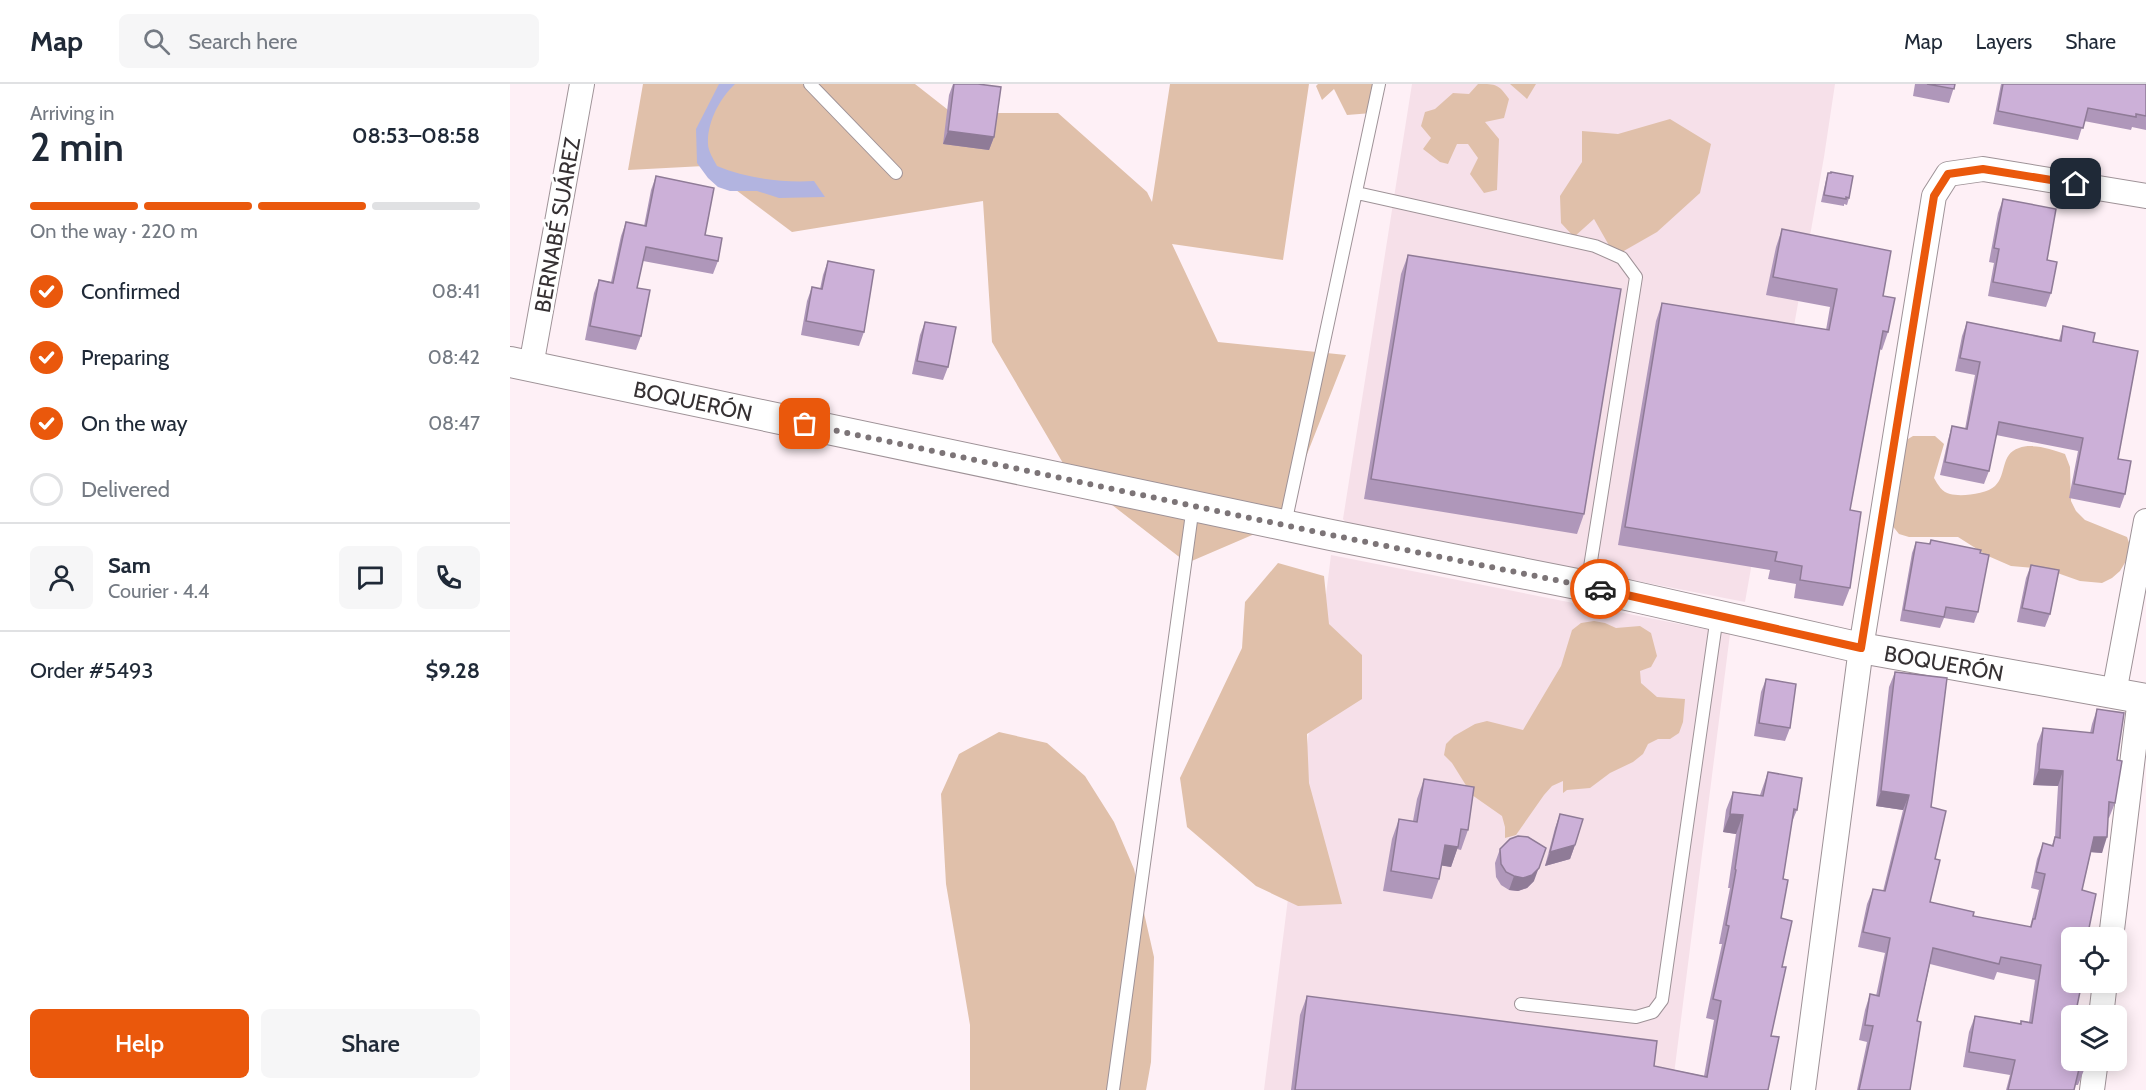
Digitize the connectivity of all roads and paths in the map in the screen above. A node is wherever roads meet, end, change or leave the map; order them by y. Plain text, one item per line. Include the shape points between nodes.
1 (582, 84) edge
2 (810, 84) edge
3 (1379, 84) edge
4 (896, 173) dead end
5 (1357, 193) junction
6 (2146, 196) edge
7 (520, 364) edge
8 (1193, 506) junction
9 (2146, 520) edge
10 (1285, 525) junction
11 (1587, 586) junction
12 (1717, 616) junction
13 (1861, 648) junction
14 (2133, 697) edge
15 (2112, 927) edge
16 (1521, 1004) dead end
17 (2095, 1071) edge
18 (1113, 1090) edge
19 (1803, 1090) edge
20 (2092, 1090) edge

1 - 7 street, BERNABÉ SUÁREZ
2 - 4 lane
3 - 5 lane
5 - 10 lane
5 - 11 lane via 1595,246 1622,258 1636,277
6 - 13 street via 1983,169 1948,174 1934,196
7 - 8 street, BOQUERÓN
8 - 10 street, BOQUERÓN
8 - 18 lane
9 - 14 street
10 - 11 street, BOQUERÓN
11 - 12 street, BOQUERÓN
12 - 13 street, BOQUERÓN
12 - 16 lane via 1662,1000 1653,1012 1636,1017
13 - 14 street, BOQUERÓN
13 - 19 street
14 - 15 street
17 - 20 street

